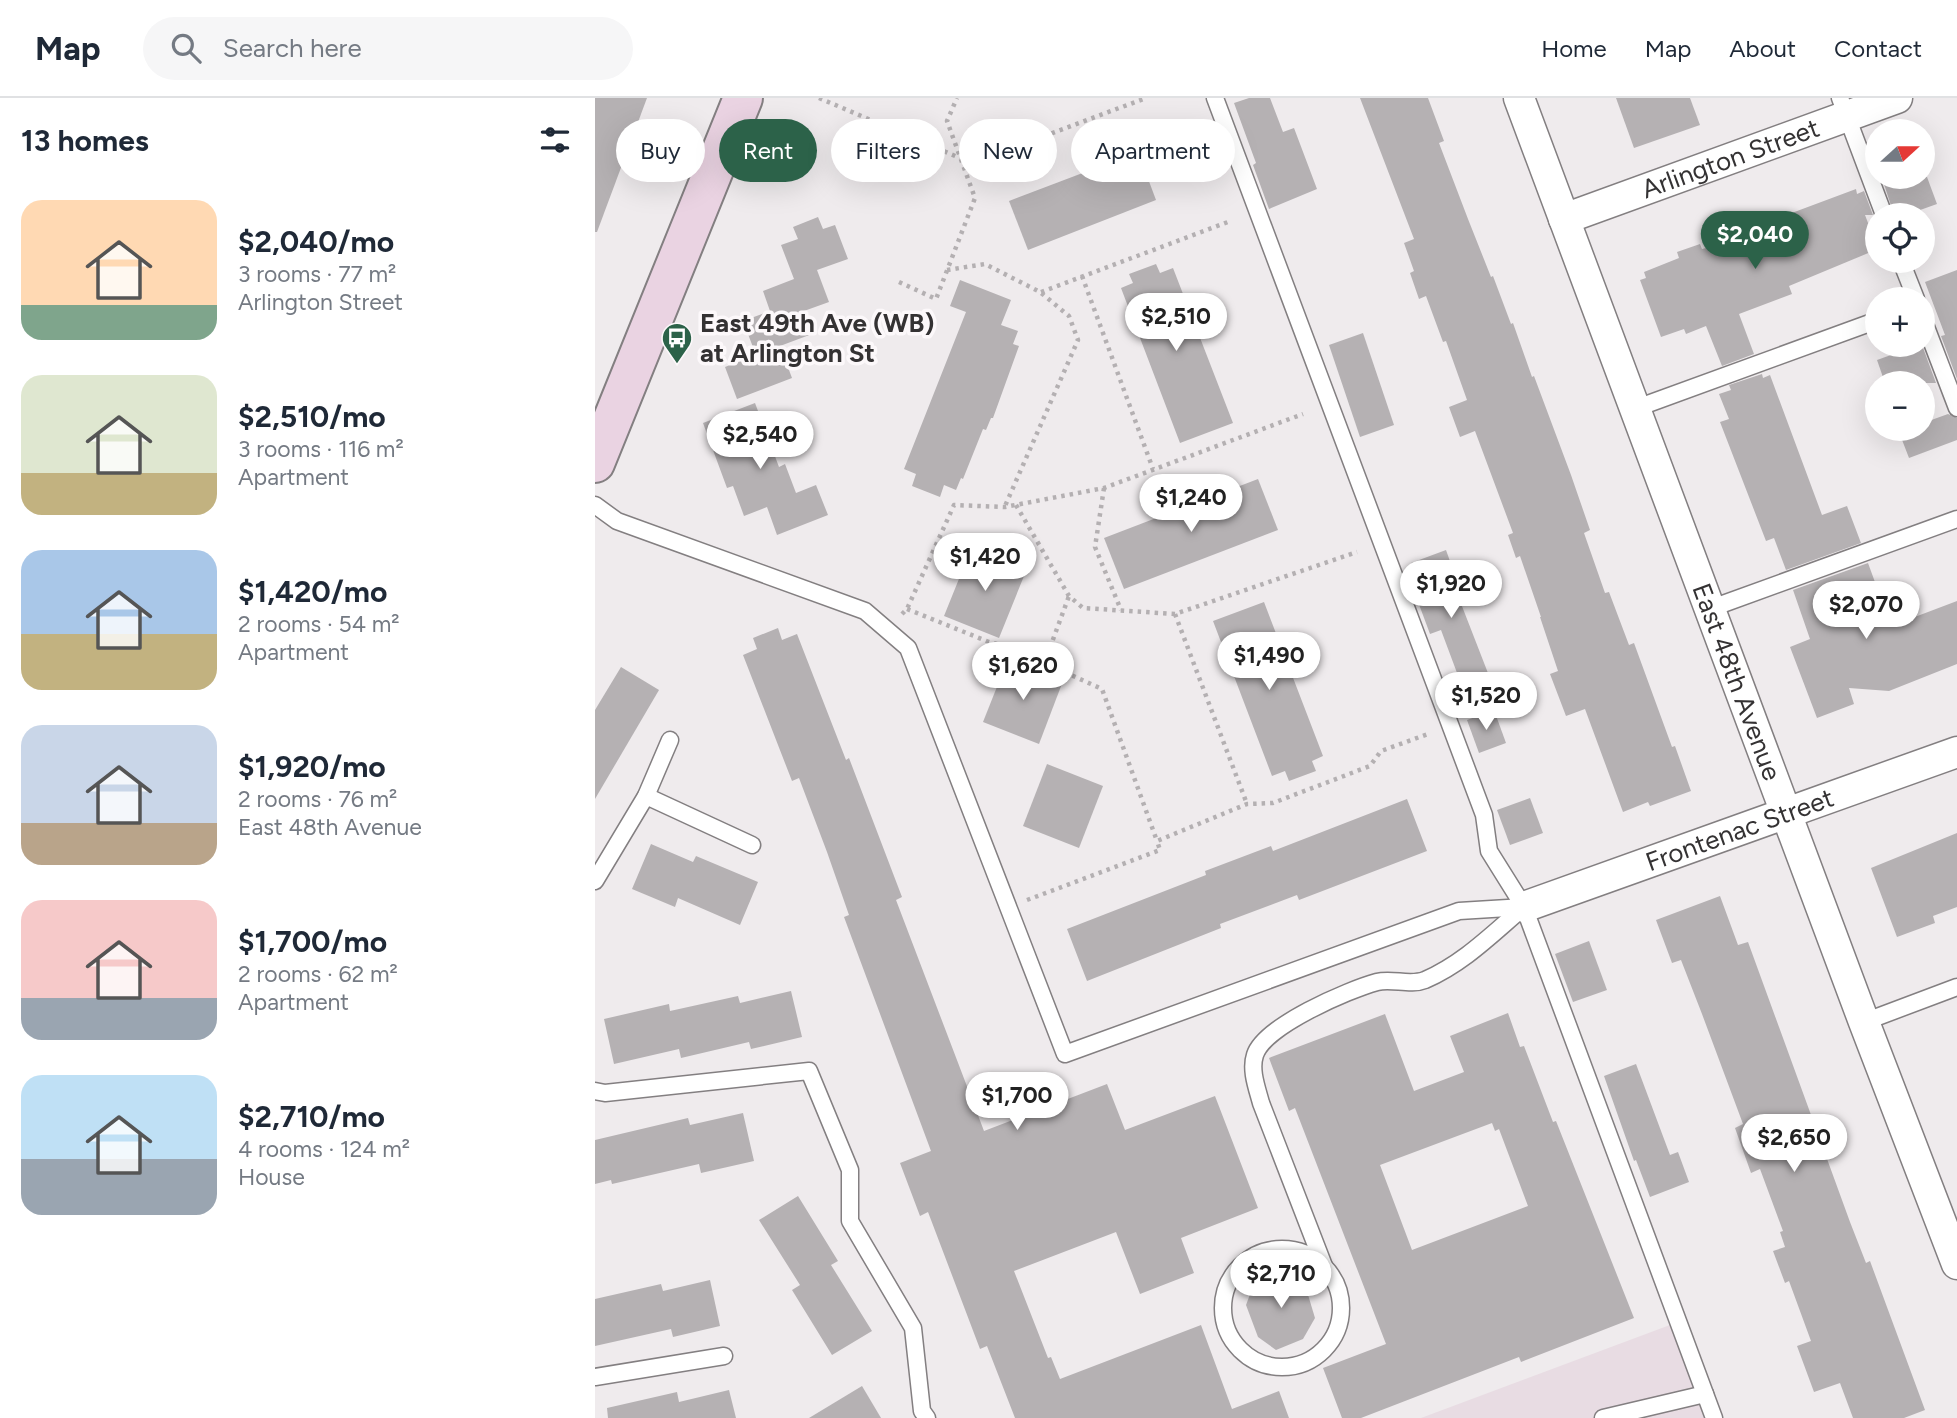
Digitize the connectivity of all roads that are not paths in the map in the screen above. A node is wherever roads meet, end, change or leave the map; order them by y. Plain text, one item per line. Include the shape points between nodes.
1 (743, 98) edge
2 (1215, 98) edge
3 (1518, 98) edge
4 (1897, 98) edge
5 (1843, 107) edge
6 (1879, 203) edge
7 (1564, 219) junction
8 (1865, 325) edge
9 (1935, 350) edge
10 (1957, 408) edge
11 (1634, 409) junction
12 (595, 463) edge
13 (595, 505) edge
14 (1957, 519) edge
15 (1709, 609) junction
16 (670, 740) dead end
17 (1957, 752) edge
18 (646, 796) junction
19 (1786, 813) junction
20 (752, 845) dead end
21 (595, 881) edge
22 (1524, 907) junction
23 (1957, 987) edge
24 (1864, 1022) junction
25 (595, 1091) edge
26 (1957, 1264) edge
27 (1324, 1266) junction
28 (724, 1356) dead end
29 (595, 1377) edge
30 (1705, 1394) junction
31 (927, 1418) edge
32 (1603, 1418) edge
33 (1714, 1418) edge

1 - 12 street
2 - 22 lane via 1485,815 1489,851
3 - 7 street, East 48th Avenue
4 - 5 street, Arlington Street
5 - 6 lane
5 - 7 street, Arlington Street
7 - 11 street, East 48th Avenue
8 - 11 lane
9 - 10 lane
11 - 15 street, East 48th Avenue
13 - 22 lane via 617,521 865,611 908,648 1065,1054 1459,911
14 - 15 lane
15 - 19 street, East 48th Avenue
16 - 18 lane
17 - 19 street, Frontenac Street
18 - 20 lane
18 - 21 lane
19 - 22 street, Frontenac Street
19 - 24 street, East 48th Avenue
22 - 27 lane via 1465,959 1421,981 1378,981 1310,1009 1270,1034 1255,1055 1254,1080 1261,1103
22 - 30 lane
23 - 24 lane
24 - 26 street, East 48th Avenue
25 - 31 lane via 809,1071 851,1170 850,1221 913,1328 922,1411
27 - 27 lane via 1307,1254 1288,1249 1267,1251 1234,1273 1225,1291 1223,1311 1227,1331 1238,1348 1252,1360 1289,1368 1308,1363 1323,1352 1335,1337 1341,1318 1341,1299
28 - 29 lane
30 - 32 lane
30 - 33 lane

